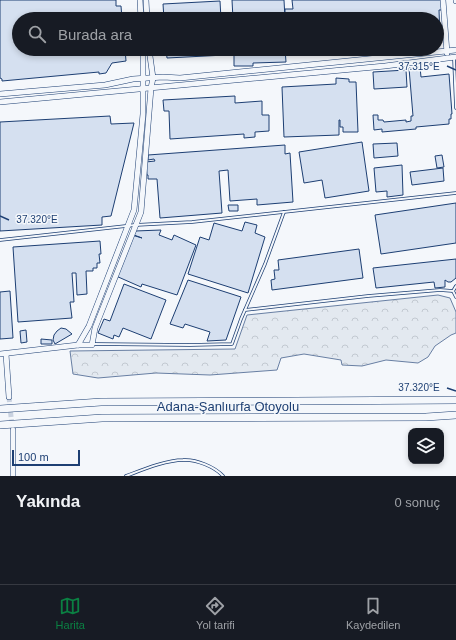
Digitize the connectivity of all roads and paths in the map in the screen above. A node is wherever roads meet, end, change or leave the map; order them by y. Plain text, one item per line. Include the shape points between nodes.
1 (140, 0) edge
2 (146, 0) edge
3 (443, 0) edge
4 (141, 12) edge
5 (147, 12) edge
6 (444, 12) edge
7 (444, 17) edge
8 (456, 50) edge
9 (446, 51) junction
10 (143, 56) edge
11 (150, 56) edge
12 (397, 56) edge
13 (453, 57) edge
14 (153, 78) junction
15 (143, 79) junction
16 (144, 88) junction
17 (151, 88) junction
18 (0, 94) edge
19 (0, 102) edge
20 (456, 108) edge
21 (456, 193) edge
22 (284, 212) junction
23 (135, 225) junction
24 (127, 226) junction
25 (0, 240) edge
26 (456, 286) edge
27 (453, 291) junction
28 (456, 297) edge
29 (245, 310) junction
30 (92, 344) junction
31 (78, 345) junction
32 (3, 354) edge
33 (9, 397) tunnel mouth
34 (456, 400) edge
35 (0, 409) edge
36 (456, 415) edge
37 (0, 425) edge
38 (13, 430) tunnel mouth
39 (13, 476) edge
40 (126, 476) edge
41 (223, 476) edge

1 - 4 street
2 - 5 street
3 - 6 street
7 - 9 street
8 - 9 street
9 - 13 street
10 - 15 street
11 - 14 street
12 - 14 street via 180,78
13 - 17 street via 385,66
13 - 20 lane
14 - 15 street
14 - 17 street
15 - 16 street
15 - 18 street via 105,85
16 - 17 street
16 - 19 street
16 - 24 street via 137,189 134,210
17 - 23 street via 141,212
21 - 22 lane
22 - 23 lane
22 - 29 lane
23 - 24 lane
23 - 30 street via 95,328
24 - 25 lane
24 - 31 street via 89,326
26 - 27 lane
27 - 28 lane
27 - 29 lane via 368,296
29 - 30 lane via 232,344
30 - 31 street
31 - 32 street
32 - 33 street
34 - 35 highway, Adana-Şanlıurfa Otoyolu via 101,402
36 - 37 highway, Adana-Şanlıurfa Otoyolu via 102,418
38 - 39 street
40 - 41 lane via 184,459 206,464

